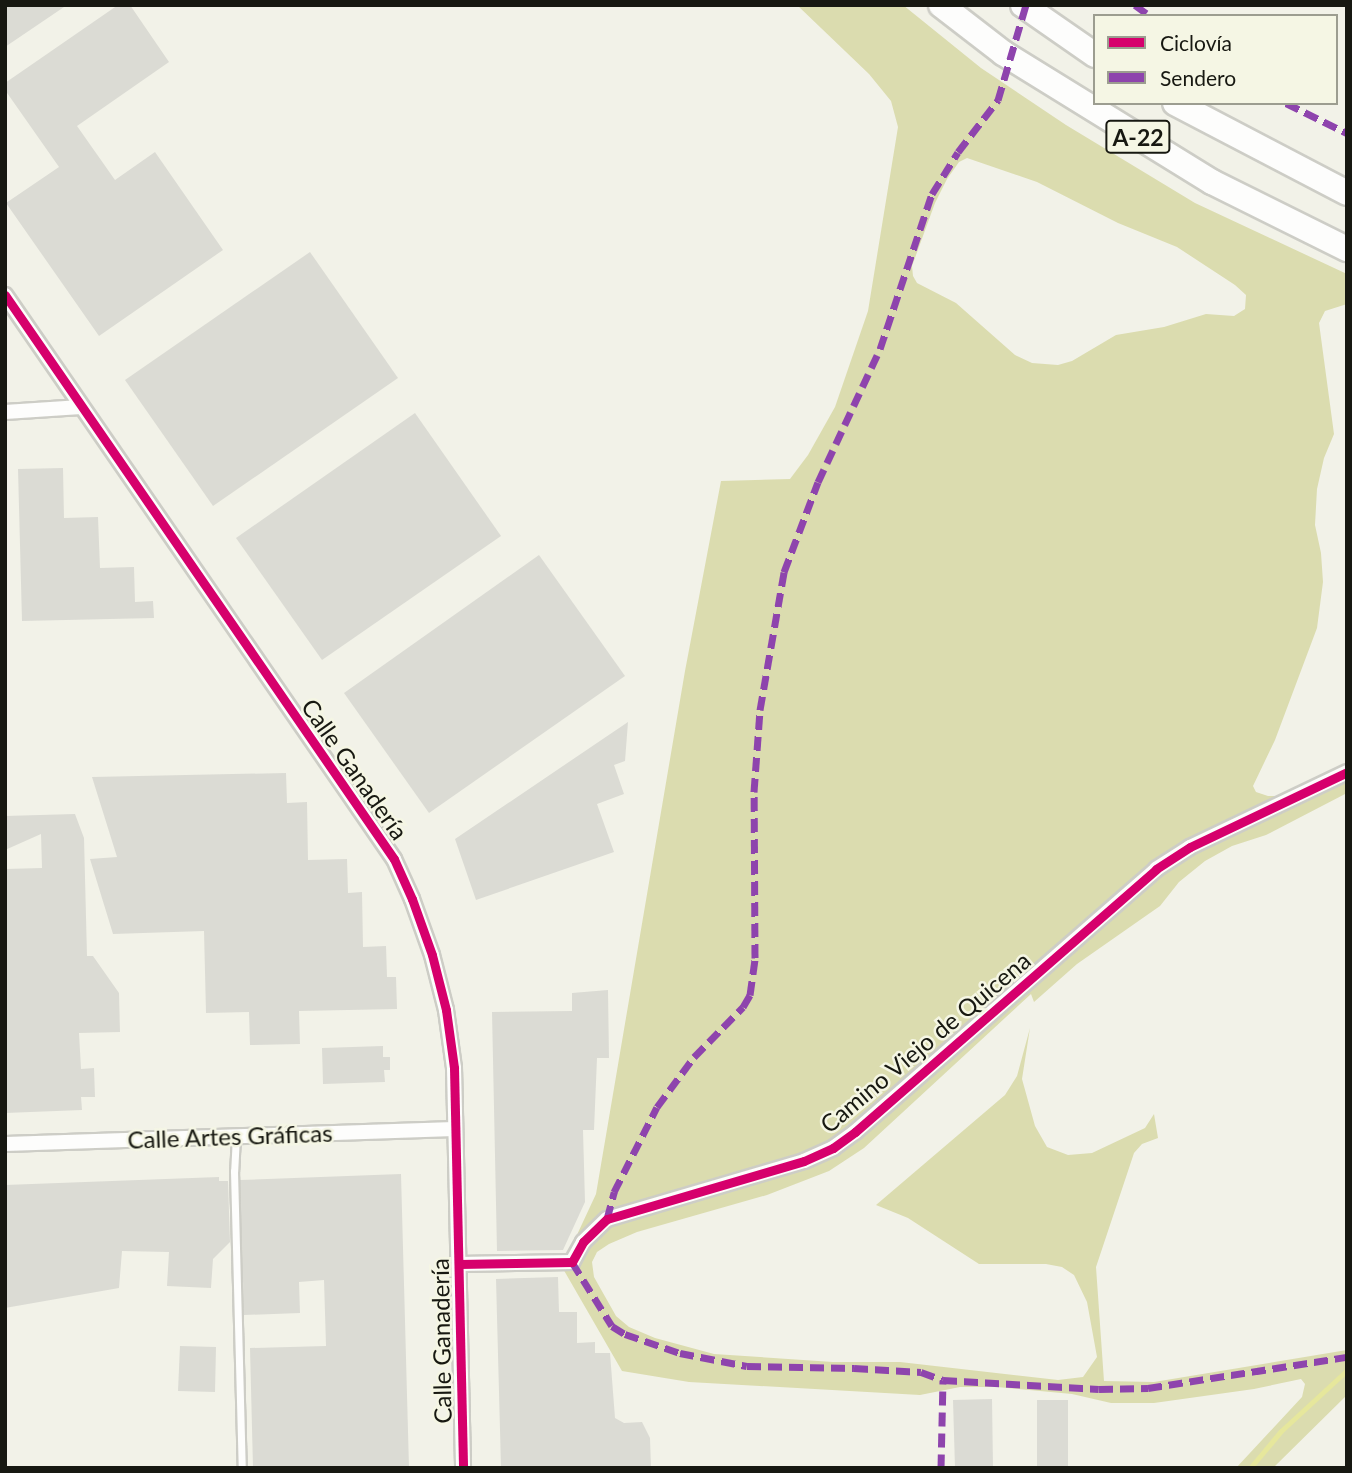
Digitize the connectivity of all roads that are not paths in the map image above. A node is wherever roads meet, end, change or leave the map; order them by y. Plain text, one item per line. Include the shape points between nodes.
1 (941, 5) edge
2 (1023, 5) edge
3 (1093, 54) edge
4 (1179, 105) edge
5 (1347, 193) edge
6 (1347, 249) edge
7 (5, 295) edge
8 (81, 407) junction
9 (5, 412) edge
10 (1347, 772) edge
11 (455, 1129) junction
12 (236, 1136) junction
13 (5, 1144) edge
14 (459, 1264) junction
15 (242, 1468) edge
16 (463, 1468) edge

1 - 6 highway, A-22 via 1003,53 1212,182
2 - 3 highway
4 - 5 highway, A-22
7 - 8 street, Calle Ganadería
8 - 9 street
8 - 11 street, Calle Ganadería via 394,859 432,955 446,1010 454,1068
10 - 14 street, Camino Viejo de Quicena via 1190,847 1156,869 833,1148 804,1161 607,1219 583,1242 572,1262
11 - 12 street, Calle Artes Gráficas
11 - 14 street, Calle Ganadería
12 - 13 street, Calle Artes Gráficas
12 - 15 lane
14 - 16 street, Calle Ganadería

